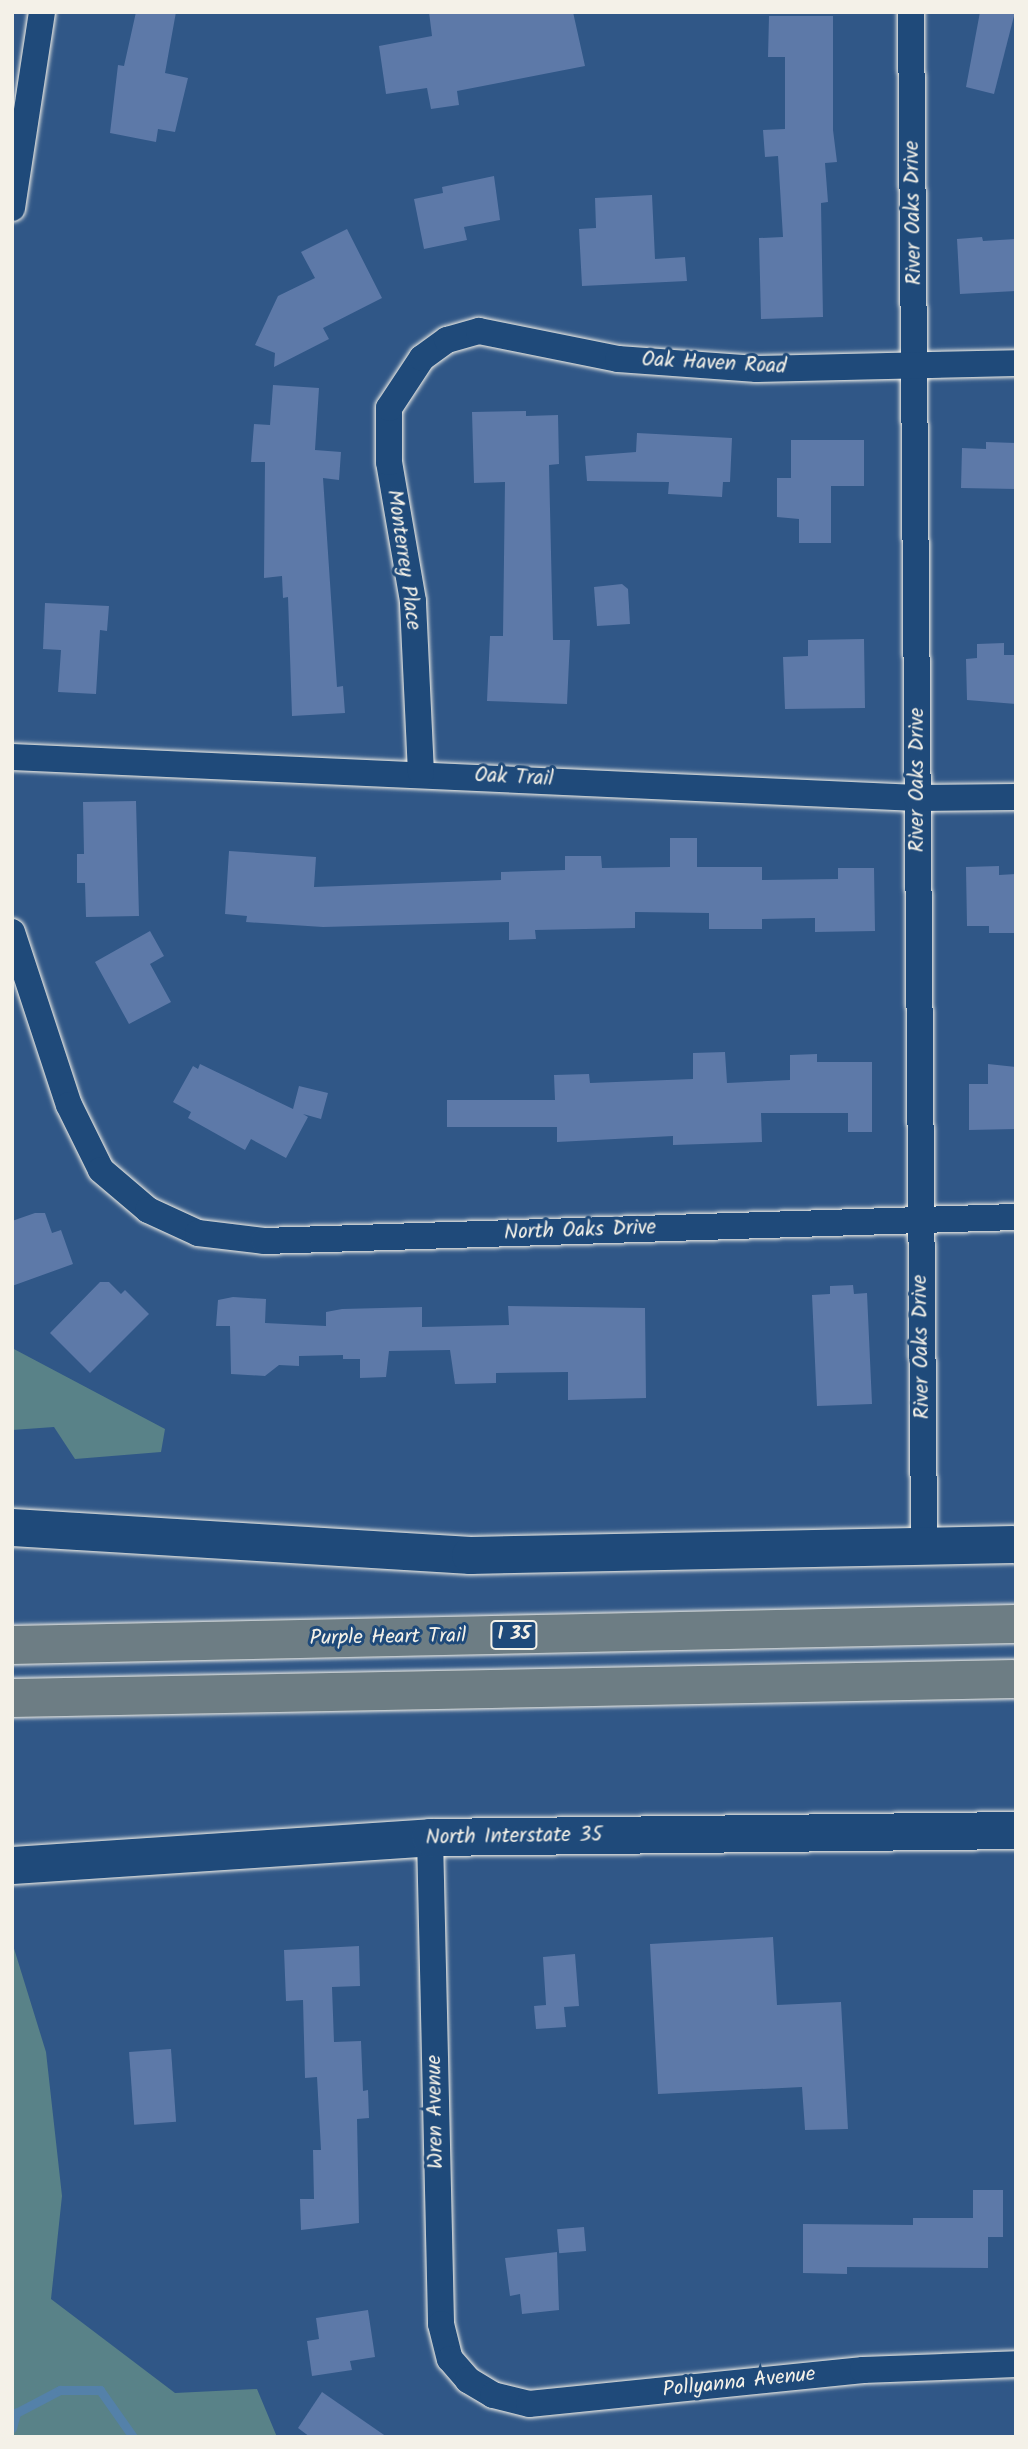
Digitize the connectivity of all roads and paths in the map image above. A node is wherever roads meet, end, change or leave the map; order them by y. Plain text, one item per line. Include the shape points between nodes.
1 (42, 12) edge
2 (911, 12) edge
3 (24, 41) edge
4 (12, 208) edge
5 (422, 358) joint
6 (1016, 363) edge
7 (917, 364) junction
8 (12, 757) edge
9 (421, 773) junction
10 (1016, 797) edge
11 (917, 798) junction
12 (12, 932) edge
13 (1016, 1217) edge
14 (920, 1220) junction
15 (12, 1527) edge
16 (1016, 1545) edge
17 (924, 1547) junction
18 (1016, 1624) edge
19 (12, 1645) edge
20 (1016, 1679) edge
21 (12, 1698) edge
22 (1016, 1830) edge
23 (430, 1838) junction
24 (12, 1865) edge
25 (1016, 2364) edge
26 (468, 2380) joint

1 - 3 street
2 - 7 street, River Oaks Drive
3 - 4 street
5 - 7 street, Oak Haven Road via 447,341 479,331 618,359 757,369
5 - 9 street, Monterrey Place via 389,408 388,462 413,601
6 - 7 street, Oak Haven Road
7 - 11 street, River Oaks Drive
8 - 9 street, Oak Trail
9 - 11 street, Oak Trail
10 - 11 street, Oak Trail
11 - 14 street, River Oaks Drive
12 - 14 street, North Oaks Drive via 69,1105 101,1170 148,1210 198,1233 264,1241
13 - 14 street, North Oaks Drive
14 - 17 street, River Oaks Drive
15 - 17 main road via 470,1555
16 - 17 main road
18 - 19 highway, Purple Heart Trail / I 35
20 - 21 highway
22 - 23 main road, North Interstate 35
23 - 24 main road, North Interstate 35
23 - 26 street, Wren Avenue via 442,2324 450,2360
25 - 26 street, Pollyanna Avenue via 863,2370 528,2404 493,2395

